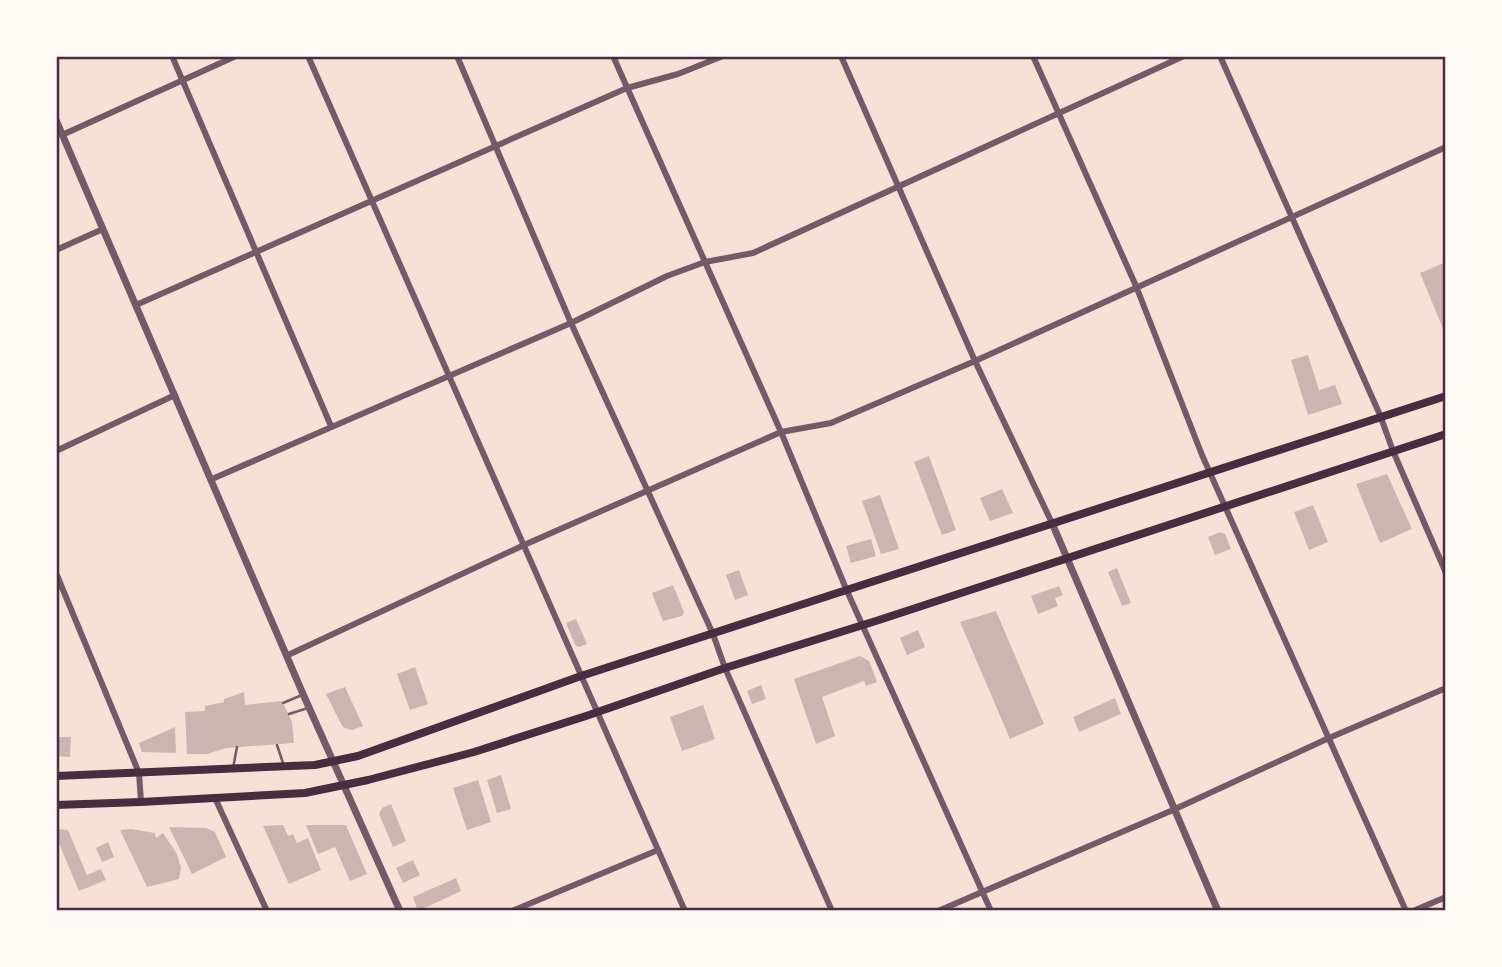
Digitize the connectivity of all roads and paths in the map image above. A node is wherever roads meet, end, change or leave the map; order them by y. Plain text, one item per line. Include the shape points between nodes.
1 (172, 56) edge
2 (236, 56) edge
3 (308, 56) edge
4 (457, 56) edge
5 (613, 56) edge
6 (723, 56) edge
7 (841, 56) edge
8 (1033, 56) edge
9 (1184, 56) edge
10 (1220, 56) edge
11 (182, 80) junction
12 (627, 88) junction
13 (1058, 113) junction
14 (56, 120) edge
15 (62, 135) junction
16 (495, 146) junction
17 (1446, 147) edge
18 (898, 188) junction
19 (372, 201) junction
20 (1290, 217) junction
21 (103, 229) junction
22 (56, 250) edge
23 (256, 252) junction
24 (705, 262) junction
25 (1136, 286) junction
26 (136, 305) junction
27 (571, 323) junction
28 (975, 361) junction
29 (449, 375) junction
30 (175, 395) junction
31 (1446, 396) edge
32 (1380, 415) junction
33 (331, 426) junction
34 (781, 432) junction
35 (1446, 434) edge
36 (56, 451) edge
37 (1393, 451) junction
38 (1210, 473) junction
39 (212, 480) junction
40 (647, 491) junction
41 (1225, 505) junction
42 (1052, 523) junction
43 (524, 545) junction
44 (1066, 558) junction
45 (56, 573) edge
46 (1446, 573) edge
47 (847, 591) junction
48 (863, 625) junction
49 (713, 634) junction
50 (288, 655) junction
51 (725, 668) junction
52 (581, 676) junction
53 (1446, 688) edge
54 (303, 694) junction
55 (283, 703) dead end
56 (311, 706) junction
57 (597, 713) junction
58 (289, 714) dead end
59 (1329, 738) junction
60 (277, 745) dead end
61 (237, 747) dead end
62 (334, 762) junction
63 (284, 766) junction
64 (233, 769) junction
65 (139, 773) junction
66 (56, 776) edge
67 (346, 786) junction
68 (215, 798) junction
69 (141, 802) junction
70 (56, 804) edge
71 (1173, 810) junction
72 (658, 850) junction
73 (982, 891) junction
74 (1446, 897) edge
75 (267, 911) edge
76 (400, 911) edge
77 (512, 911) edge
78 (685, 911) edge
79 (832, 911) edge
80 (938, 911) edge
81 (991, 911) edge
82 (1218, 911) edge
83 (1406, 911) edge
84 (1413, 911) edge

1 - 11 street
2 - 11 street
3 - 19 street
4 - 16 street
5 - 12 street
6 - 12 street
7 - 18 street
8 - 13 street
9 - 13 street
10 - 20 street
11 - 15 street
11 - 23 street
12 - 16 street
12 - 24 street
13 - 18 street
13 - 25 street
14 - 15 street
15 - 21 street
16 - 19 street
16 - 27 street
17 - 20 street
18 - 24 street via 753,253
18 - 28 street
19 - 23 street
19 - 29 street
20 - 25 street
20 - 32 street
21 - 22 street
21 - 26 street
23 - 26 street
23 - 33 street
24 - 27 street
24 - 34 street
25 - 28 street
25 - 38 street
26 - 30 street
27 - 29 street
27 - 40 street
28 - 34 street via 831,423
28 - 42 street
29 - 33 street
29 - 43 street
30 - 36 street
30 - 39 street
31 - 32 main road
32 - 37 street
32 - 38 main road
33 - 39 street
34 - 40 street
34 - 47 street
35 - 37 main road
37 - 41 main road
37 - 46 street
38 - 41 street
38 - 42 main road
39 - 50 street
40 - 43 street
40 - 49 street
41 - 44 main road
41 - 59 street
42 - 44 street
42 - 47 main road
43 - 50 street
43 - 52 street
44 - 48 main road
44 - 71 street
45 - 65 street
47 - 48 street
47 - 49 main road
48 - 51 main road
48 - 73 street
49 - 51 street
49 - 52 main road
50 - 54 street
51 - 57 main road
51 - 79 street
52 - 57 street
52 - 62 main road
53 - 59 street
54 - 55 lane
54 - 56 street
56 - 58 lane
56 - 62 street
57 - 67 main road
57 - 72 street
59 - 71 street
59 - 83 street
60 - 63 lane
61 - 64 lane
62 - 63 main road
62 - 67 street
63 - 64 main road
64 - 65 main road
65 - 66 main road
65 - 69 street
67 - 68 main road
67 - 76 street
68 - 69 main road
68 - 75 street
69 - 70 main road
71 - 73 street
71 - 82 street
72 - 77 street
72 - 78 street
73 - 80 street
73 - 81 street
74 - 84 street

